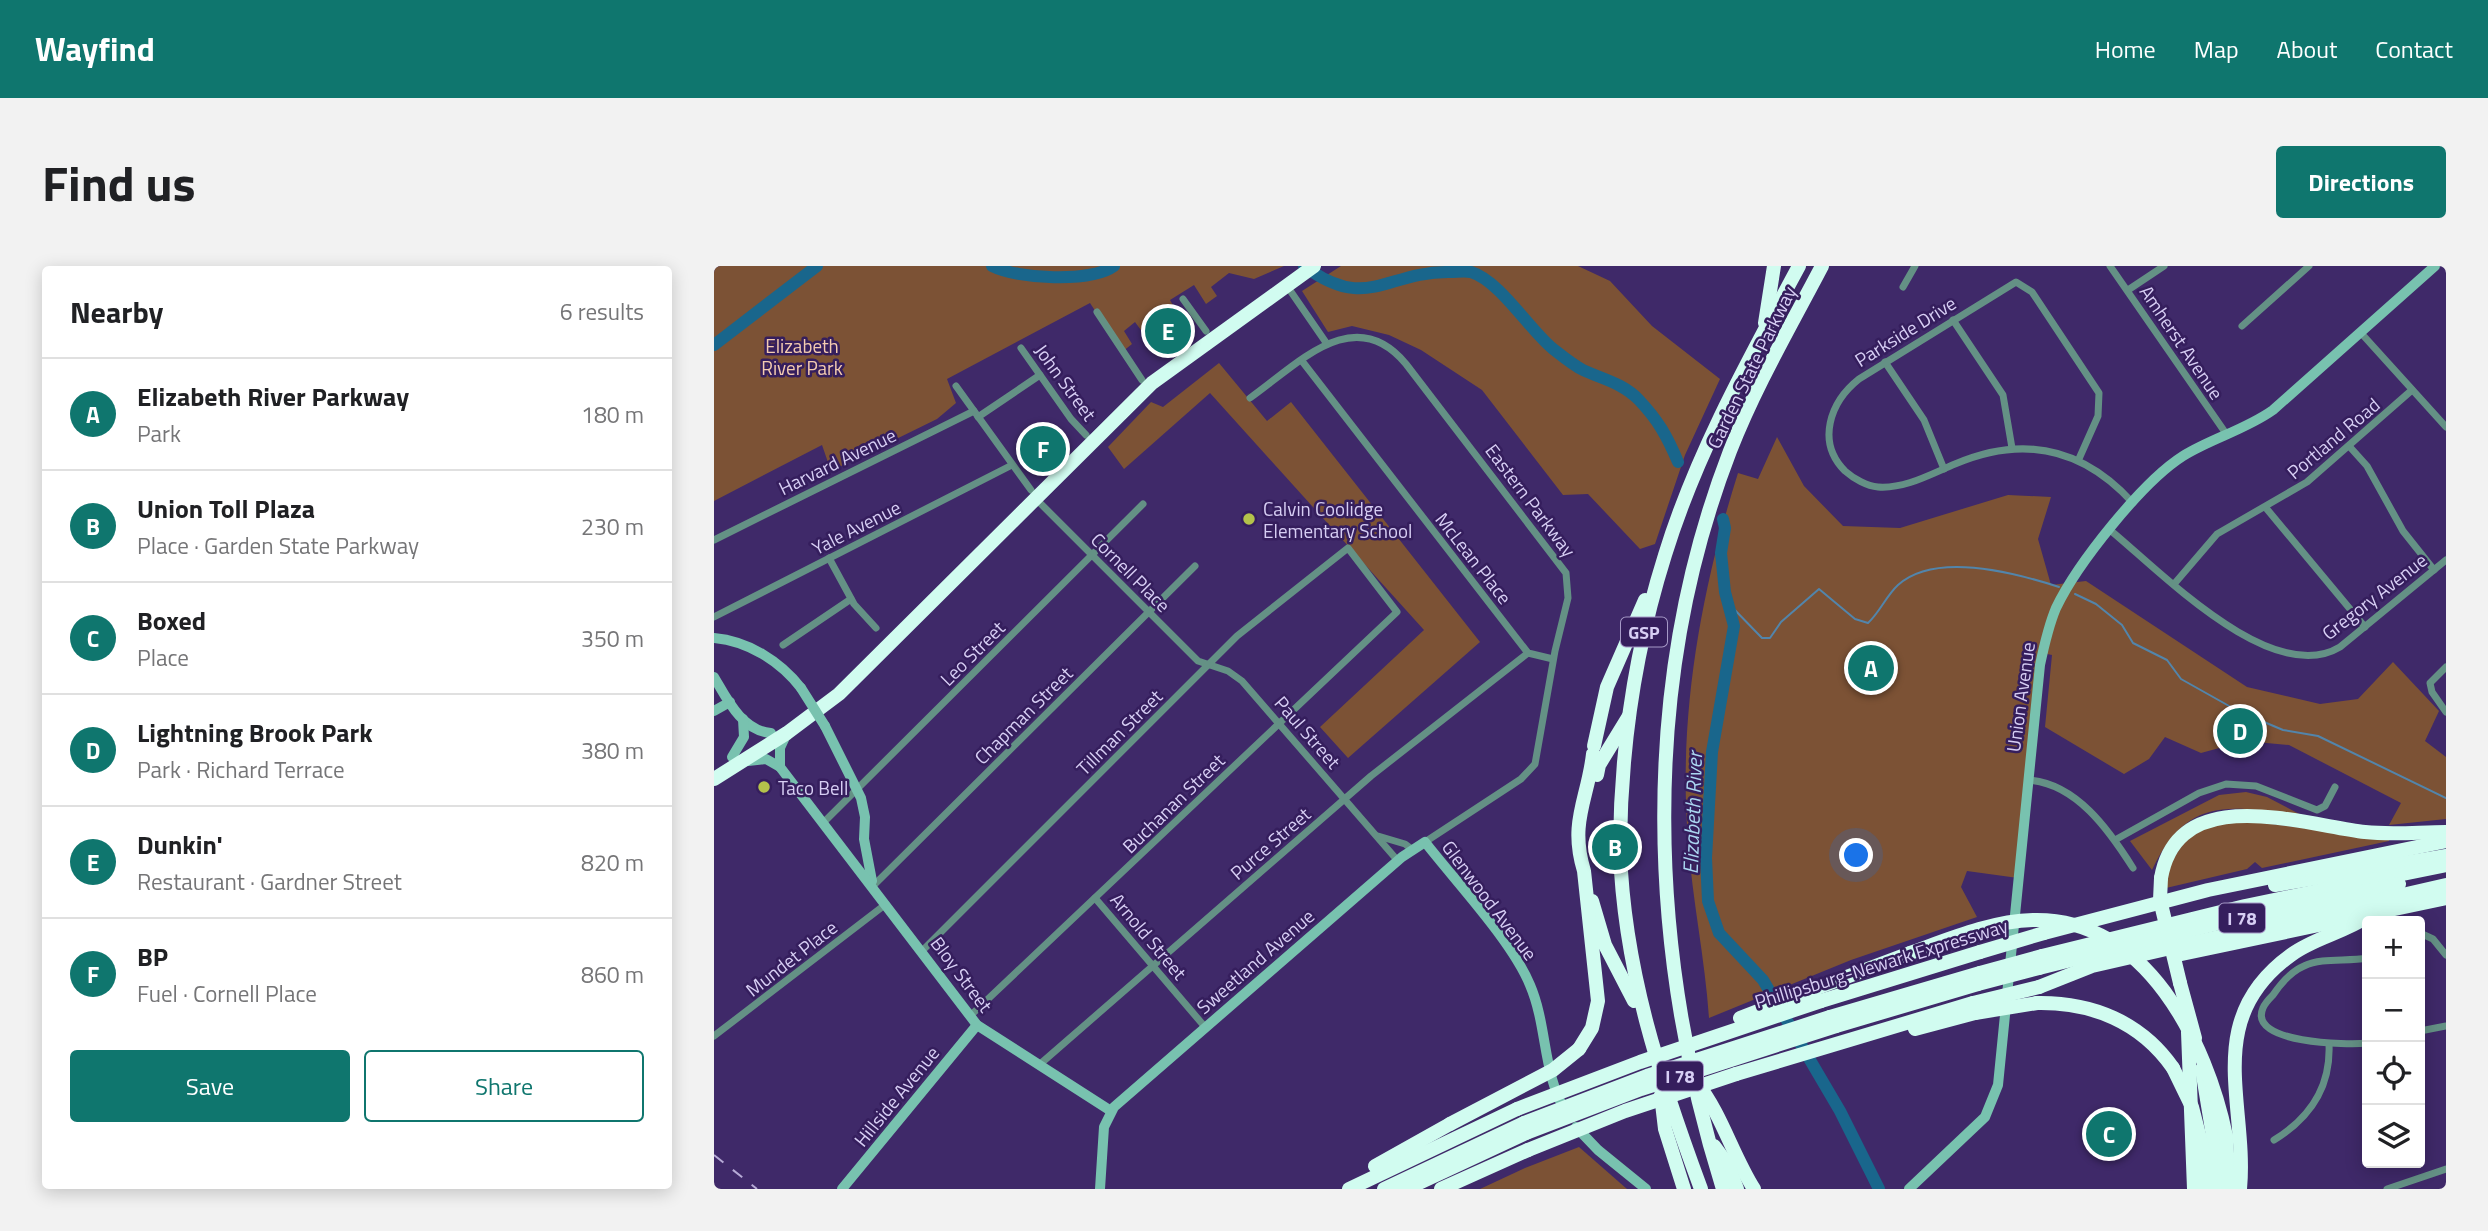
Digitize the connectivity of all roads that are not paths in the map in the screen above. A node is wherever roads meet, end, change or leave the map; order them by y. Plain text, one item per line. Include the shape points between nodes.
1 (1314, 266) edge
2 (1773, 266) edge
3 (1799, 266) edge
4 (1822, 266) edge
5 (1915, 266) edge
6 (2110, 266) edge
7 (2164, 266) edge
8 (2309, 266) edge
9 (2435, 266) edge
10 (1292, 276) edge
11 (1903, 287) dead end
12 (2128, 290) junction
13 (1183, 299) dead end
14 (1097, 312) dead end
15 (1953, 320) junction
16 (2242, 326) dead end
17 (1206, 331) junction
18 (1765, 331) junction
19 (2361, 333) junction
20 (1327, 344) junction
21 (1021, 348) dead end
22 (1302, 361) junction
23 (1885, 362) junction
24 (1040, 375) junction
25 (1142, 380) junction
26 (956, 386) dead end
27 (2412, 390) junction
28 (1250, 398) dead end
29 (976, 414) junction
30 (2446, 427) edge
31 (1086, 435) junction
32 (2227, 435) junction
33 (2349, 446) junction
34 (2012, 448) junction
35 (2078, 461) junction
36 (1012, 465) junction
37 (1944, 469) junction
38 (1033, 494) junction
39 (2133, 503) junction
40 (1143, 504) dead end
41 (2266, 508) junction
42 (2110, 530) junction
43 (714, 540) edge
44 (1348, 548) joint
45 (1665, 554) junction
46 (1092, 556) junction
47 (829, 558) junction
48 (2446, 560) edge
49 (1195, 566) dead end
50 (2434, 570) junction
51 (2175, 583) junction
52 (851, 599) junction
53 (1149, 612) junction
54 (714, 617) edge
55 (2365, 627) junction
56 (876, 628) dead end
57 (714, 638) edge
58 (783, 645) dead end
59 (1528, 653) junction
60 (1553, 659) junction
61 (1207, 666) junction
62 (2446, 667) edge
63 (714, 677) edge
64 (730, 702) junction
65 (714, 711) edge
66 (1632, 712) junction
67 (2446, 712) edge
68 (743, 719) junction
69 (1280, 723) junction
70 (771, 733) junction
71 (787, 733) junction
72 (735, 761) junction
73 (780, 767) junction
74 (714, 768) edge
75 (714, 779) edge
76 (2028, 780) junction
77 (2335, 787) dead end
78 (858, 789) junction
79 (1345, 799) junction
80 (823, 823) junction
81 (2446, 832) edge
82 (1375, 834) junction
83 (864, 839) junction
84 (2115, 840) junction
85 (2446, 841) edge
86 (1425, 842) junction
87 (1413, 850) junction
88 (849, 856) junction
89 (2446, 856) edge
90 (1398, 861) junction
91 (2446, 865) edge
92 (2133, 868) dead end
93 (1585, 875) junction
94 (2446, 876) edge
95 (2446, 885) edge
96 (873, 886) junction
97 (1095, 898) junction
98 (2446, 898) edge
99 (887, 903) junction
100 (2374, 913) junction
101 (2085, 922) junction
102 (2425, 935) edge
103 (923, 950) junction
104 (2446, 956) edge
105 (2362, 959) edge
106 (2040, 962) junction
107 (1152, 965) junction
108 (2180, 983) junction
109 (2039, 987) junction
110 (1817, 995) junction
111 (1974, 1008) junction
112 (1644, 1019) junction
113 (974, 1020) junction
114 (2446, 1026) edge
115 (1205, 1027) junction
116 (2425, 1030) edge
117 (714, 1036) edge
118 (2362, 1043) edge
119 (2329, 1044) junction
120 (1039, 1065) junction
121 (1657, 1066) junction
122 (1693, 1078) junction
123 (1111, 1111) junction
124 (1525, 1128) junction
125 (1708, 1136) junction
126 (2274, 1140) dead end
127 (2446, 1169) edge
128 (842, 1189) edge
129 (1100, 1189) edge
130 (1342, 1189) edge
131 (1349, 1189) edge
132 (1384, 1189) edge
133 (1406, 1189) edge
134 (1441, 1189) edge
135 (1646, 1189) edge
136 (1684, 1189) edge
137 (1701, 1189) edge
138 (1723, 1189) edge
139 (1737, 1189) edge
140 (1754, 1189) edge
141 (1909, 1189) edge
142 (2194, 1189) edge
143 (2205, 1189) edge
144 (2216, 1189) edge
145 (2229, 1189) edge
146 (2241, 1189) edge
147 (2387, 1189) edge

1 - 10 highway
2 - 18 highway
3 - 18 highway, Garden State Parkway / GSP
4 - 122 highway, Garden State Parkway / GSP via 1754,398 1724,470 1703,535 1676,654 1664,797 1668,925
5 - 11 street
6 - 12 street, Amherst Avenue
7 - 12 street
8 - 16 street
9 - 19 street, Union Avenue
10 - 17 highway
10 - 20 street
10 - 38 highway via 1162,374
12 - 32 street, Amherst Avenue
13 - 17 street
14 - 25 street
15 - 23 street, Parkside Drive
15 - 34 street via 2003,395
15 - 35 street, Parkside Drive via 2011,284 2027,287 2099,393 2098,416
17 - 25 highway
18 - 45 highway, Garden State Parkway / GSP via 1704,452
19 - 27 street
19 - 32 street, Union Avenue via 2273,410
20 - 22 street, Eastern Parkway
20 - 60 street, Eastern Parkway via 1359,336 1399,355 1562,564 1569,593
21 - 24 street, John Street
22 - 28 street, Eastern Parkway
22 - 59 street, McLean Place
23 - 37 street via 1924,420
23 - 37 street, Parkside Drive via 1850,386 1838,402 1828,429 1836,459 1857,480 1881,487
24 - 29 street, Harvard Avenue
24 - 31 street, John Street
25 - 31 highway
26 - 29 street, Cornell Place
27 - 30 street
27 - 33 street, Portland Road
29 - 36 street, Cornell Place
29 - 43 street, Harvard Avenue
31 - 38 highway
32 - 39 street, Union Avenue via 2180,458
33 - 41 street, Portland Road via 2307,482
33 - 50 street via 2367,466 2403,531
34 - 35 street, Parkside Drive via 2038,449
34 - 37 street, Parkside Drive
35 - 39 street, Parkside Drive via 2111,480
36 - 38 street, Cornell Place
36 - 47 street, Yale Avenue
38 - 46 street, Cornell Place
38 - 70 highway via 838,683
38 - 71 highway via 849,685
39 - 42 street, Union Avenue
40 - 46 street, Leo Street
41 - 51 street, Portland Road via 2217,534
41 - 55 street
42 - 51 street, Gregory Avenue
42 - 76 street, Union Avenue via 2069,586 2050,625 2040,665
44 - 61 street, Tillman Street via 1252,622
44 - 69 street, Buchanan Street via 1397,612
45 - 66 highway, Garden State Parkway / GSP via 1645,629
45 - 93 highway via 1607,687 1578,823 1578,851
46 - 53 street, Cornell Place
46 - 78 street, Leo Street
47 - 52 street
47 - 54 street, Yale Avenue
48 - 50 street, Gregory Avenue
49 - 53 street, Chapman Street
50 - 55 street, Gregory Avenue
51 - 55 street, Gregory Avenue via 2219,620 2289,655 2328,653
52 - 56 street
52 - 58 street
53 - 61 street, Cornell Place
53 - 96 street, Chapman Street
57 - 78 street, Bloy Street, bridge via 764,655 801,688
59 - 60 street
59 - 79 street, Purce Street
60 - 86 street, Eastern Parkway via 1533,768
61 - 69 street, Paul Street via 1234,674
61 - 103 street, Tillman Street
62 - 67 street via 2430,680 2432,692
63 - 64 street
64 - 65 street
64 - 68 street
66 - 93 highway via 1600,765 1588,810
66 - 112 highway, Garden State Parkway / GSP via 1622,783 1620,847 1627,941
68 - 70 street via 755,729
68 - 72 street via 744,737
69 - 79 street, Paul Street
69 - 97 street, Buchanan Street
70 - 72 highway
71 - 72 highway
71 - 73 street via 780,748
72 - 73 street via 762,758
72 - 74 highway
72 - 75 highway
73 - 80 street, Bloy Street
76 - 84 street via 2043,781 2081,804
76 - 141 street, Union Avenue via 1996,1092 1985,1117
77 - 84 street via 2325,806 2317,810 2256,786 2218,786
78 - 80 street, Leo Street
78 - 83 street, Bloy Street via 865,813
79 - 82 street, Paul Street
79 - 107 street, Purce Street
80 - 88 street, Bloy Street
81 - 108 highway, bridge via 2385,834 2247,816 2221,816 2204,822 2183,836 2168,855 2161,878 2160,900
82 - 87 street, Paul Street
82 - 90 street, Paul Street
83 - 88 street
83 - 96 street, Bloy Street
84 - 92 street
85 - 101 highway, Phillipsburg-Newark Expressway / I 78 via 2281,874
86 - 87 street, Sweetland Avenue
86 - 135 street, Glenwood Avenue via 1507,945 1528,979 1551,1080 1565,1111 1592,1144
87 - 90 street, Sweetland Avenue
88 - 96 street, Bloy Street
89 - 101 highway
90 - 115 street, Sweetland Avenue
91 - 106 highway, Phillipsburg-Newark Expressway / I 78 via 2245,906
93 - 112 highway via 1605,945
93 - 130 highway, bridge via 1598,1001 1592,1028 1579,1049 1559,1066 1354,1178
94 - 106 highway, Phillipsburg-Newark Expressway / I 78
95 - 109 highway via 2106,963
96 - 99 street, Bloy Street
97 - 107 street, Arnold Street
97 - 113 street, Buchanan Street
98 - 100 highway, I 78
99 - 103 street, Bloy Street
99 - 117 street, Mundet Place
100 - 109 highway, I 78
100 - 146 highway via 2288,958 2269,975 2248,1007 2232,1069
101 - 110 highway, Phillipsburg-Newark Expressway / I 78, bridge
102 - 104 street
103 - 113 street, Bloy Street
105 - 119 street via 2305,965 2283,981 2262,1008 2265,1023 2288,1036
106 - 124 highway, Phillipsburg-Newark Expressway / I 78, bridge via 1833,1021
107 - 115 street, Arnold Street
107 - 120 street, Purce Street
108 - 142 highway via 2192,1070
108 - 144 highway via 2216,1148
109 - 111 highway, I 78, bridge
110 - 131 highway, Phillipsburg-Newark Expressway / I 78, bridge via 1517,1109
110 - 145 highway, bridge via 1910,953 1996,925 2027,920 2065,923 2108,940 2147,972 2185,1023 2211,1079 2226,1136
111 - 134 highway, I 78, bridge via 1847,1038 1662,1098
111 - 143 highway, bridge via 2074,1004 2111,1015 2144,1036 2173,1068 2192,1107 2205,1158
112 - 121 highway, Garden State Parkway / GSP
113 - 120 street, Bloy Street
113 - 128 street, Hillside Avenue
114 - 116 street
115 - 123 street, Sweetland Avenue
118 - 119 street
119 - 126 street via 2327,1073 2317,1100 2299,1122
120 - 123 street, Bloy Street
121 - 136 highway via 1665,1129
121 - 137 highway, Garden State Parkway / GSP
122 - 125 highway, Garden State Parkway / GSP
122 - 140 highway via 1716,1108
123 - 129 street via 1104,1127
124 - 132 highway, Phillipsburg-Newark Expressway / I 78
124 - 133 highway, Phillipsburg-Newark Expressway / I 78
125 - 138 highway, Garden State Parkway / GSP
125 - 139 highway via 1728,1165
127 - 147 street

